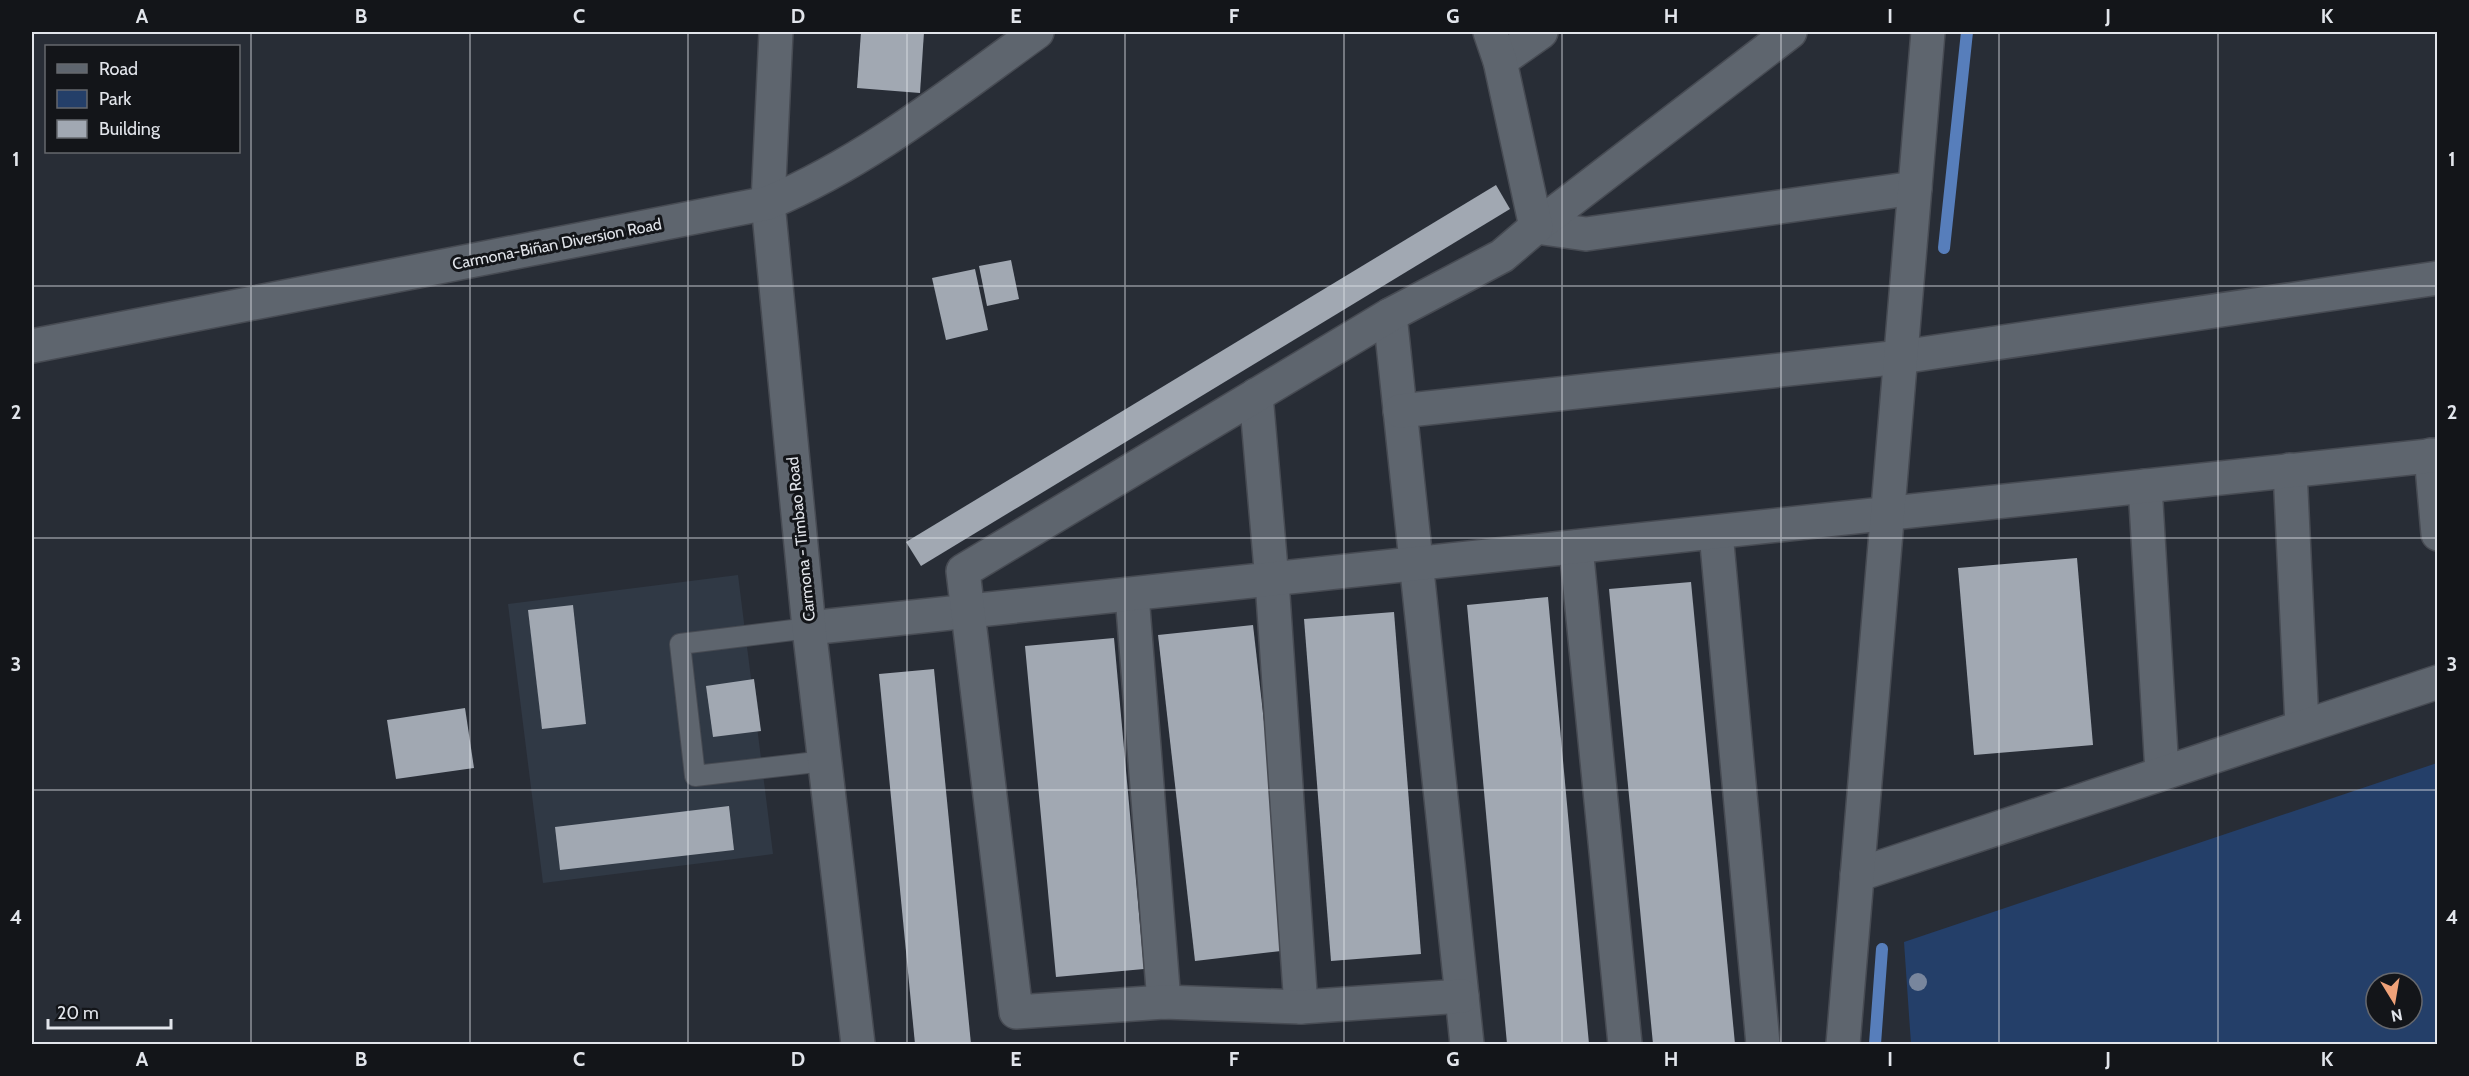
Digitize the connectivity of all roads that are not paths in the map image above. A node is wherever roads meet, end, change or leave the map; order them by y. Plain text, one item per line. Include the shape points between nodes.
1 (776, 32) edge
2 (1037, 32) edge
3 (1541, 32) edge
4 (1790, 32) edge
5 (1928, 32) edge
6 (1495, 46) edge
7 (1915, 188) junction
8 (768, 203) junction
9 (1536, 227) junction
10 (2438, 278) edge
11 (1390, 315) junction
12 (32, 346) edge
13 (1901, 357) junction
14 (1256, 395) junction
15 (1400, 411) junction
16 (2434, 455) edge
17 (2290, 470) junction
18 (2145, 486) junction
19 (1887, 514) junction
20 (1716, 532) junction
21 (2438, 534) edge
22 (1576, 547) junction
23 (1416, 564) junction
24 (1272, 581) junction
25 (1132, 595) junction
26 (969, 613) junction
27 (809, 628) junction
28 (2438, 682) edge
29 (2302, 725) junction
30 (825, 760) junction
31 (2162, 772) junction
32 (1857, 875) junction
33 (1462, 996) junction
34 (1164, 1002) junction
35 (1302, 1007) junction
36 (858, 1044) edge
37 (1467, 1044) edge
38 (1625, 1044) edge
39 (1763, 1044) edge
40 (1843, 1044) edge

1 - 8 street, Carmona - Timbao Road
2 - 8 street, Carmona-Biñan Diversion Road via 833,172
3 - 6 street
4 - 9 street
5 - 7 street
6 - 9 street
7 - 9 street via 1587,234
7 - 13 street
8 - 12 street, Carmona-Biñan Diversion Road
8 - 27 street, Carmona - Timbao Road
9 - 11 street via 1502,256
10 - 13 street
11 - 14 street
11 - 15 street
13 - 15 street
13 - 19 street
14 - 24 street
14 - 26 street via 963,571
15 - 23 street
16 - 17 street
16 - 21 street
17 - 18 street
17 - 29 street
18 - 19 street
18 - 31 street
19 - 20 street
19 - 32 street
20 - 22 street
20 - 39 street
22 - 23 street
22 - 38 street
23 - 24 street
23 - 33 street
24 - 25 street
24 - 35 street
25 - 26 street
25 - 34 street
26 - 27 street
26 - 34 street via 1016,1012
27 - 30 street, Carmona - Timbao Road
27 - 30 lane via 680,644 695,776
28 - 29 street
29 - 31 street
30 - 36 street, Carmona - Timbao Road
31 - 32 street
32 - 40 street
33 - 35 street
33 - 37 street
34 - 35 street

